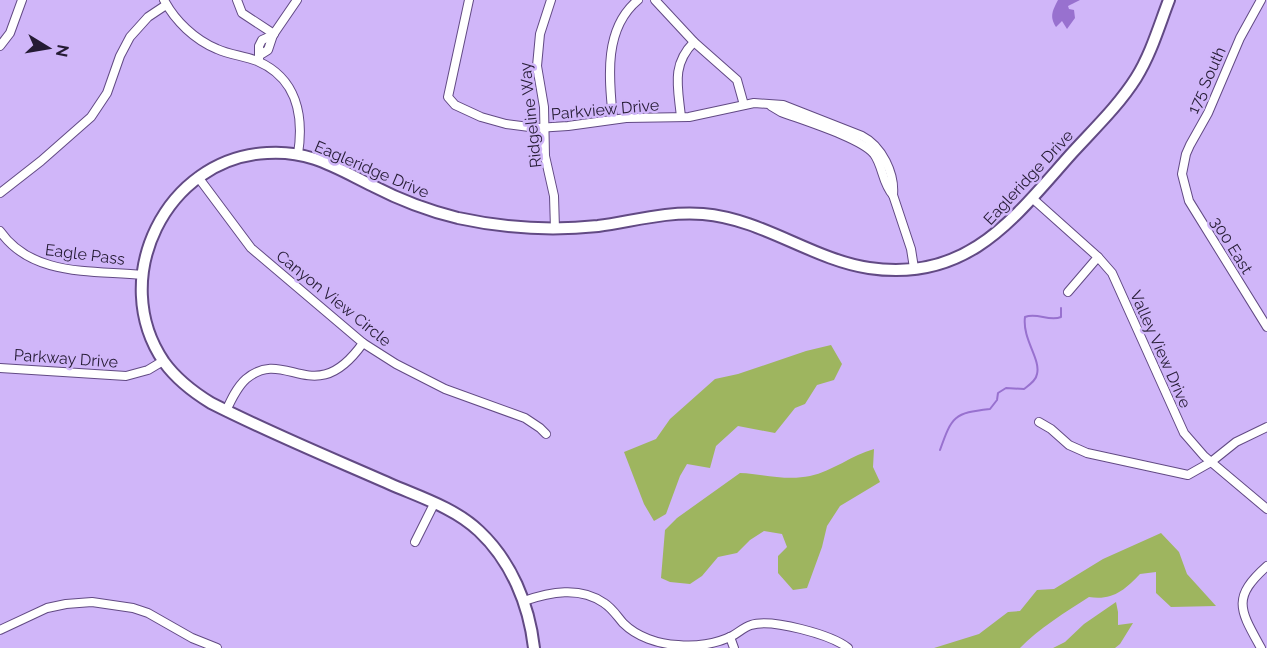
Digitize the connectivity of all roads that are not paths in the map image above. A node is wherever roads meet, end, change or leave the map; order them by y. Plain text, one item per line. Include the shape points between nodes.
1 (22, 0) edge
2 (237, 0) edge
3 (297, 0) edge
4 (469, 0) edge
5 (551, 0) edge
6 (638, 0) edge
7 (655, 0) edge
8 (1169, 0) edge
9 (1261, 0) edge
10 (165, 3) edge
11 (273, 35) junction
12 (694, 42) junction
13 (0, 46) edge
14 (259, 58) junction
15 (744, 105) junction
16 (681, 117) junction
17 (613, 119) junction
18 (545, 128) junction
19 (298, 154) junction
20 (1182, 174) joint
21 (198, 177) junction
22 (0, 193) edge
23 (1032, 198) junction
24 (555, 228) junction
25 (0, 231) edge
26 (1098, 257) junction
27 (914, 268) junction
28 (142, 275) junction
29 (1068, 292) dead end
30 (1267, 327) edge
31 (363, 343) junction
32 (164, 361) junction
33 (0, 368) edge
34 (226, 411) junction
35 (1039, 422) dead end
36 (1267, 427) edge
37 (546, 434) dead end
38 (1211, 462) junction
39 (434, 504) junction
40 (1267, 509) edge
41 (415, 542) dead end
42 (1267, 566) edge
43 (524, 601) junction
44 (0, 630) edge
45 (730, 637) junction
46 (217, 648) edge
47 (534, 648) edge
48 (734, 648) edge
49 (848, 648) edge
50 (1261, 648) edge

1 - 13 street via 10,33
2 - 11 street via 243,14
3 - 11 street
4 - 18 street, Parkview Drive via 448,97 459,108 489,119
5 - 18 street, Ridgeline Way via 537,53
6 - 17 street via 623,17 614,40 609,75
7 - 12 street
8 - 23 main road, Eagleridge Drive via 1145,61 1130,87
9 - 20 street, 175 South via 1190,145
10 - 14 street via 184,26 209,45
10 - 22 street via 130,37 107,93 90,117
11 - 14 street via 262,40
12 - 15 street via 737,80
12 - 16 street via 684,52 678,69
14 - 19 street via 294,96 301,125
15 - 16 street, Parkview Drive
15 - 27 street, Parkview Drive via 783,105 870,140 878,147 894,186 893,195
16 - 17 street, Parkview Drive
17 - 18 street, Parkview Drive
18 - 24 street, Ridgeline Way
19 - 21 main road, Eagleridge Drive via 249,155
19 - 24 main road, Eagleridge Drive via 332,164 390,195 445,214 500,225
20 - 30 street, 300 East via 1189,201
21 - 28 main road, Eagleridge Drive via 179,193 161,217 146,251
21 - 31 street, Canyon View Circle via 251,248
23 - 26 street, Valley View Drive
23 - 27 main road, Eagleridge Drive via 1002,230 982,244 948,261
24 - 27 main road, Eagleridge Drive via 668,214 712,215 754,225 852,265 884,270
25 - 28 street, Eagle Pass via 14,248 46,266
26 - 29 street
26 - 38 street, Valley View Drive via 1116,279 1181,428
28 - 32 main road, Eagleridge Drive via 145,317
31 - 34 street via 350,361 329,374 307,376 278,369 253,374 240,386
31 - 37 street, Canyon View Circle via 445,389 525,418
32 - 33 street, Parkway Drive via 141,372 116,376
32 - 34 main road, Eagleridge Drive via 194,392
34 - 39 main road, Eagleridge Drive
35 - 38 street via 1069,445 1096,456 1188,475
36 - 38 street via 1236,442
38 - 40 street, Valley View Drive
39 - 41 street
39 - 43 main road, Eagleridge Drive via 470,524 494,546
42 - 50 street via 1248,585 1242,605
43 - 45 street via 567,592 590,596 604,603 635,632 666,644 696,645
43 - 47 main road, Eagleridge Drive
44 - 46 street via 56,606 92,602 148,613
45 - 48 street
45 - 49 street via 763,623 825,635

